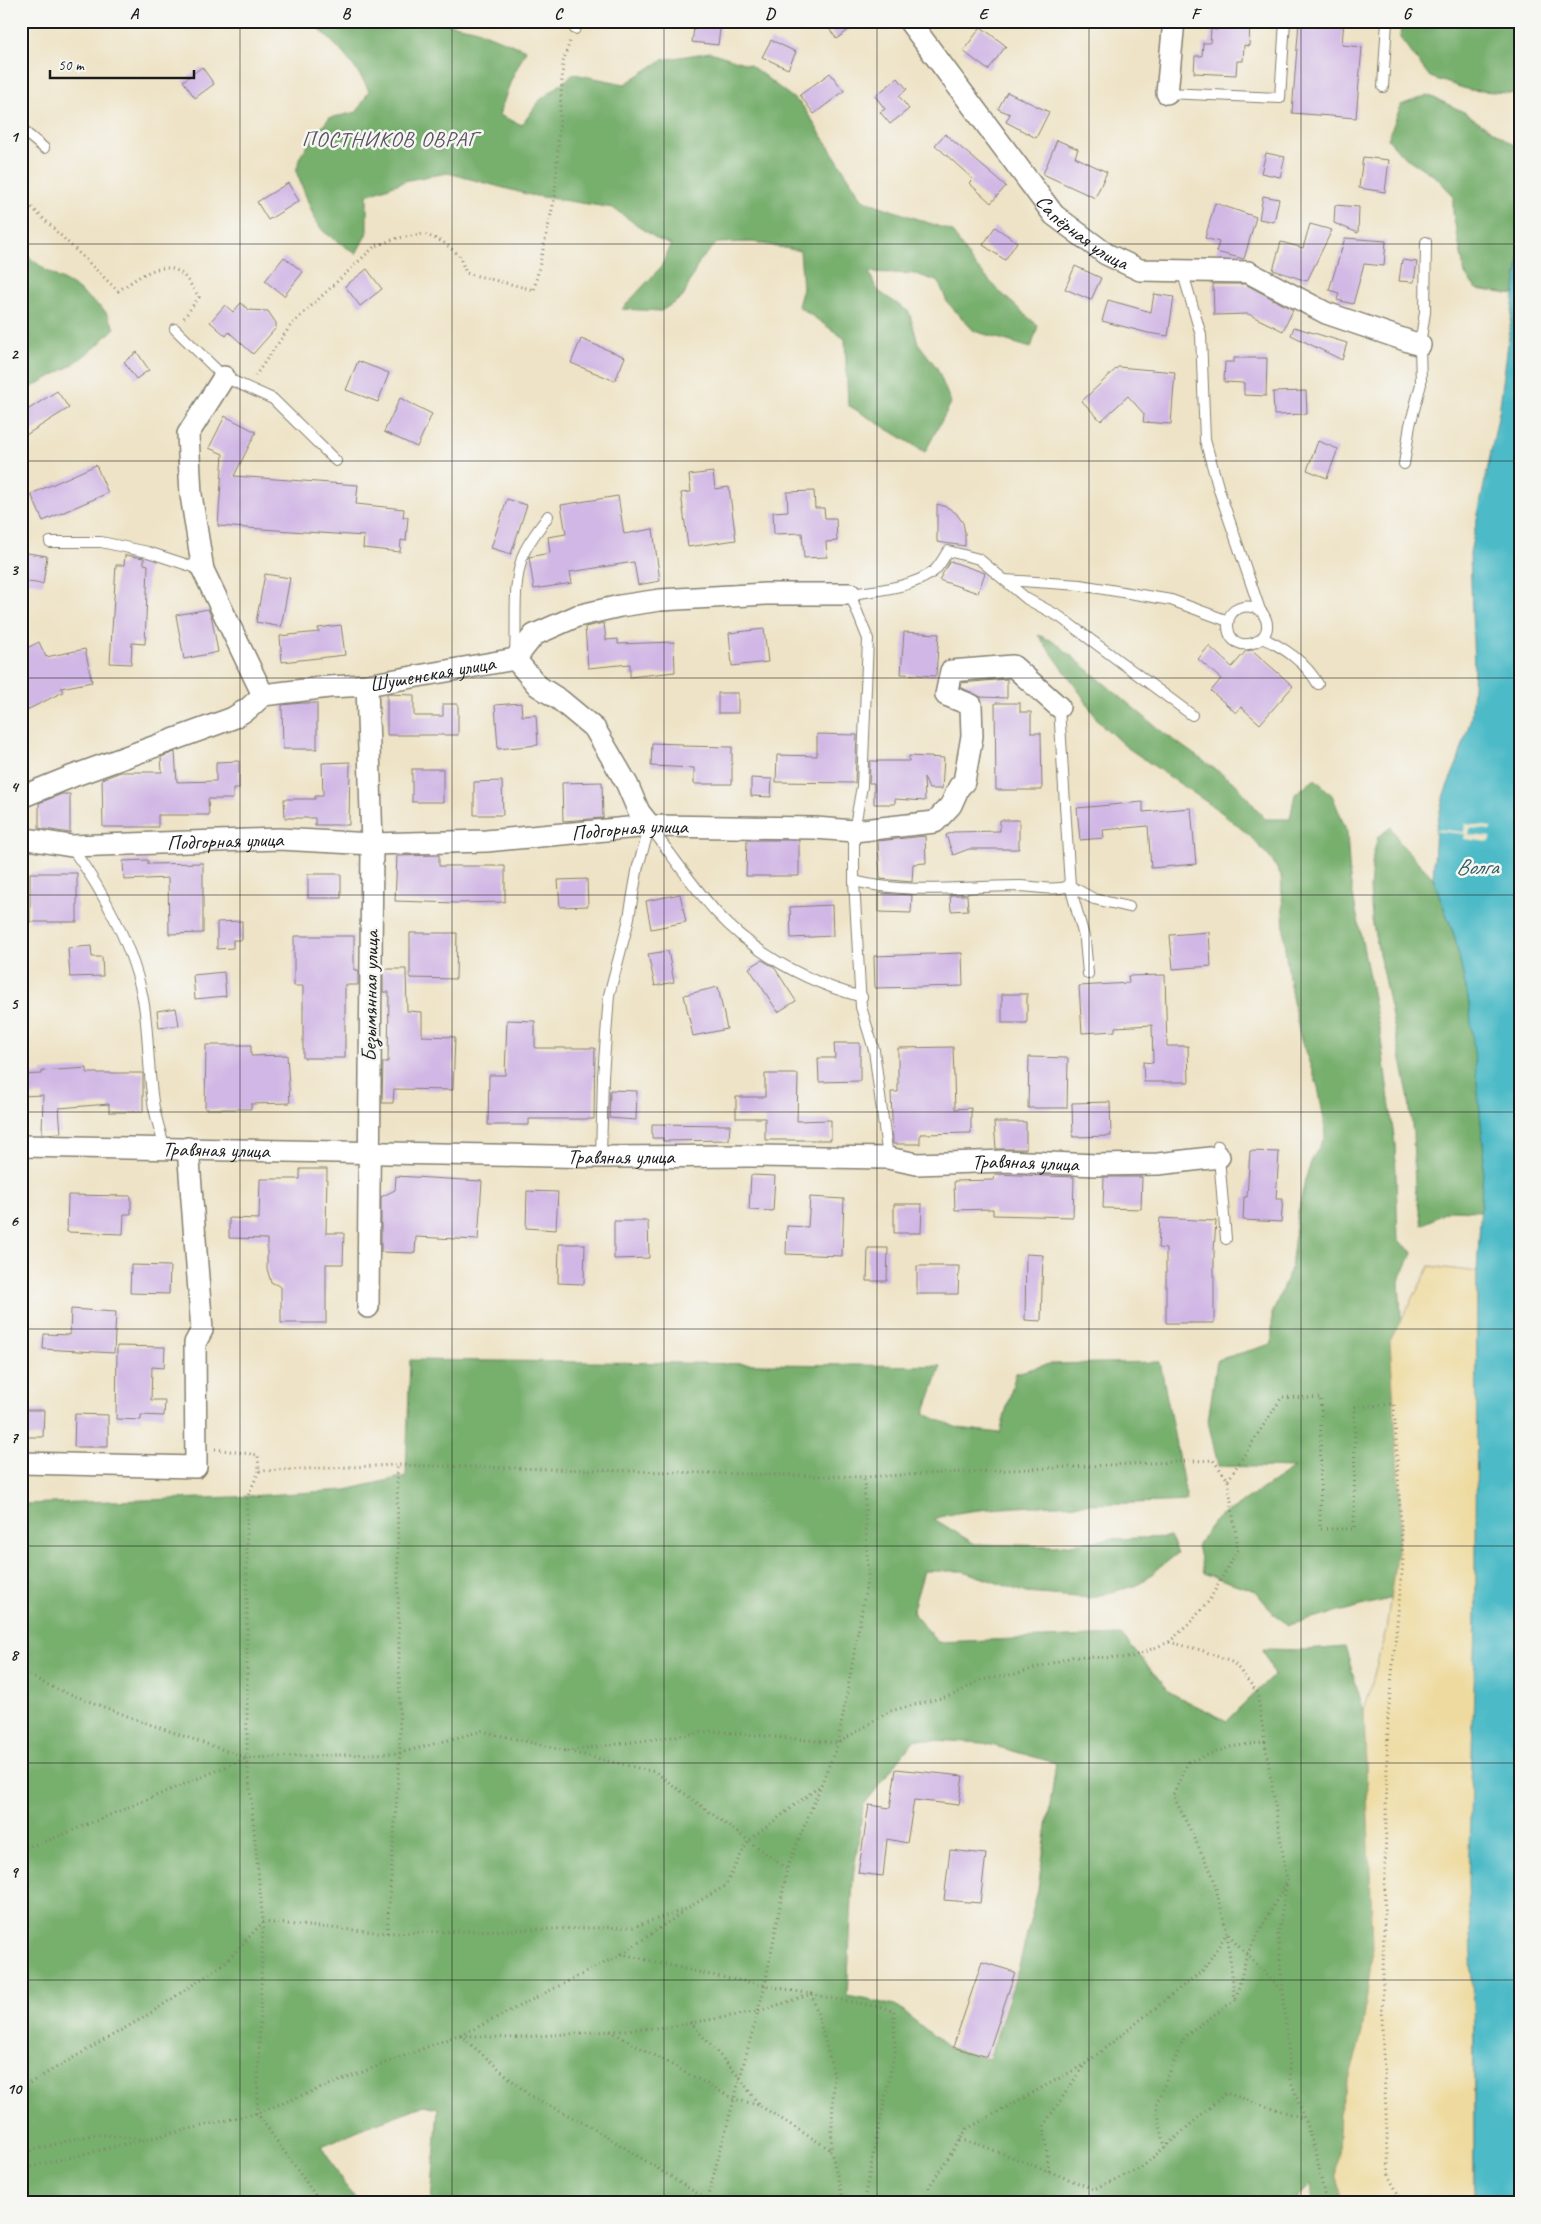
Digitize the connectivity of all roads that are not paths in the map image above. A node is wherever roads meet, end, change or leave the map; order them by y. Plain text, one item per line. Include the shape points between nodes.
1 (909, 21) edge
2 (1174, 21) edge
3 (1285, 21) edge
4 (1387, 21) edge
5 (1383, 87) dead end
6 (1167, 93) joint
7 (21, 129) edge
8 (44, 148) dead end
9 (1426, 242) dead end
10 (1182, 270) junction
11 (176, 329) road end
12 (1420, 345) junction
13 (224, 377) junction
14 (336, 461) dead end
15 (1404, 464) dead end
16 (548, 516) dead end
17 (50, 542) dead end
18 (203, 570) junction
19 (1005, 580) junction
20 (850, 594) junction
21 (1260, 610) junction
22 (1228, 622) junction
23 (1262, 638) junction
24 (515, 658) junction
25 (1318, 684) dead end
26 (367, 686) junction
27 (263, 695) junction
28 (1059, 707) joint
29 (1192, 715) dead end
30 (21, 797) edge
31 (650, 826) junction
32 (854, 831) junction
33 (21, 838) edge
34 (372, 844) junction
35 (71, 846) junction
36 (854, 881) junction
37 (1070, 886) junction
38 (1129, 906) dead end
39 (1088, 974) dead end
40 (862, 997) junction
41 (21, 1146) edge
42 (165, 1148) junction
43 (188, 1148) junction
44 (1219, 1151) joint
45 (368, 1154) junction
46 (601, 1157) junction
47 (888, 1158) junction
48 (1226, 1238) dead end
49 (368, 1307) dead end
50 (21, 1463) edge

1 - 10 street, Сапёрная улица via 1054,215 1106,254 1140,270
2 - 6 street
3 - 6 lane via 1280,98
4 - 5 lane
7 - 8 lane
9 - 12 lane via 1425,312
10 - 12 street, Сапёрная улица via 1248,272 1326,313
10 - 21 lane via 1201,335 1205,440
11 - 13 lane
12 - 15 lane via 1421,384
13 - 14 lane via 273,399
13 - 18 street via 188,434 191,494
16 - 24 lane via 523,554 516,583
17 - 18 lane via 100,542 148,552
18 - 27 street
19 - 20 lane via 979,559 948,550 936,570 918,580 877,591
19 - 22 lane via 1080,585 1171,600
19 - 29 lane
20 - 24 street, Шушенская улица via 660,600 620,606 577,616 534,636
20 - 32 lane via 868,639 862,786
21 - 22 lane via 1241,607 1235,610
21 - 23 lane via 1267,621
22 - 23 lane via 1230,635 1239,643 1252,644
23 - 25 lane via 1276,644 1310,671
24 - 26 street, Шушенская улица
24 - 31 street via 538,686 595,729 627,784 639,812
26 - 27 street, Шушенская улица
26 - 34 street, Безымянная улица
27 - 30 street via 233,718
28 - 32 street, Подгорная улица via 1013,666 951,671 946,694 971,705 972,736 964,782 951,805 935,822
28 - 37 lane
31 - 32 street, Подгорная улица
31 - 34 street, Подгорная улица via 486,841
31 - 40 lane via 711,906 740,934 792,971 830,988
31 - 46 lane via 609,995
32 - 36 lane
33 - 35 street, Подгорная улица
34 - 35 street, Подгорная улица via 279,839
34 - 45 street, Безымянная улица
35 - 42 lane via 100,893 130,954 144,1005 154,1108
36 - 37 lane via 889,889 1023,886 1057,890
36 - 40 lane
37 - 38 lane via 1094,899
37 - 39 lane via 1085,940
40 - 47 lane via 861,1007 874,1050
41 - 42 street, Травяная улица
42 - 43 street, Травяная улица
43 - 45 street, Травяная улица
43 - 50 street via 202,1330 195,1343 196,1467
44 - 47 street, Травяная улица via 1158,1164 1005,1161 917,1164
44 - 48 lane
45 - 46 street, Травяная улица
45 - 49 street, Безымянная улица
46 - 47 street, Травяная улица

